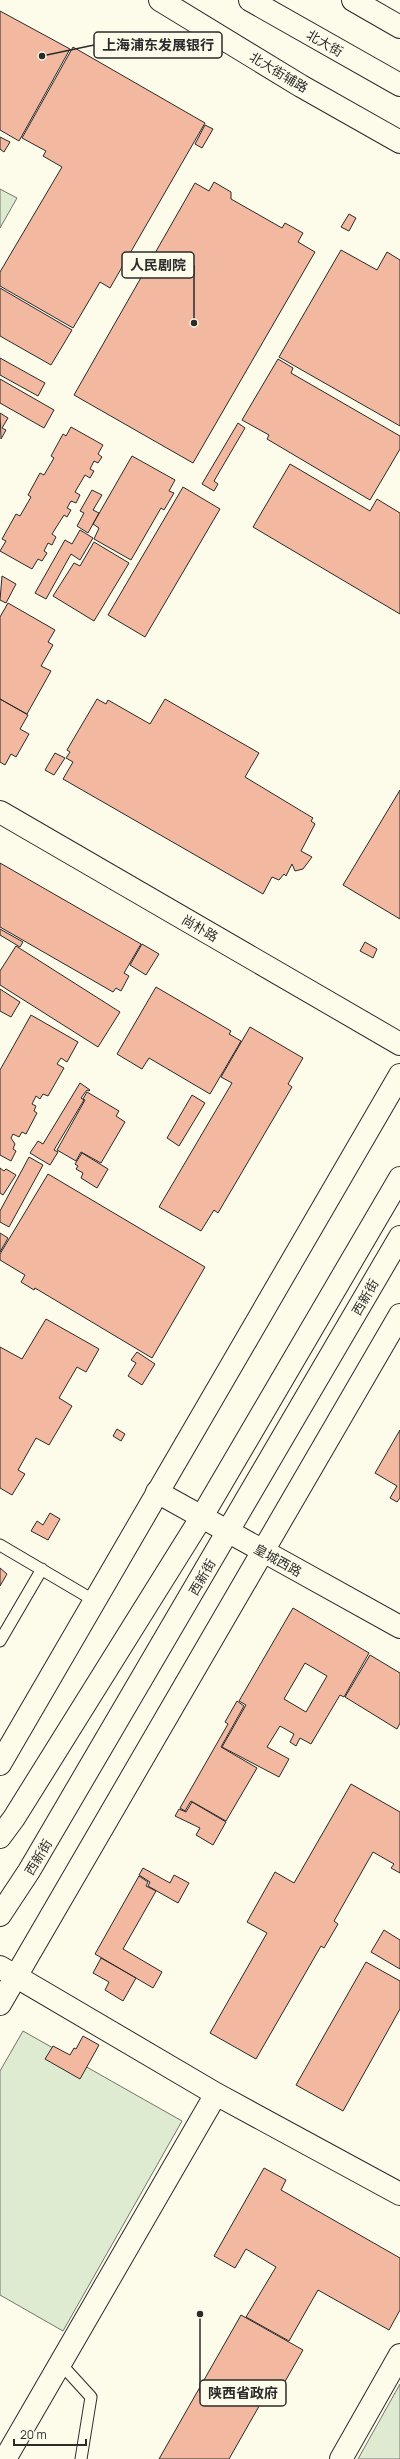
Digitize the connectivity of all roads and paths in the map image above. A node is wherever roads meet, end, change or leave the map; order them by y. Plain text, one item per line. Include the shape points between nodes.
1 (160, 0) edge
2 (250, 0) edge
3 (353, 0) edge
4 (400, 27) edge
5 (400, 85) edge
6 (400, 142) edge
7 (0, 812) edge
8 (400, 1044) edge
9 (400, 1075) edge
10 (400, 1178) edge
11 (400, 1237) edge
12 (400, 1315) edge
13 (158, 1492) junction
14 (201, 1518) junction
15 (228, 1532) junction
16 (0, 1545) edge
17 (263, 1552) junction
18 (42, 1569) junction
19 (95, 1601) junction
20 (400, 1627) edge
21 (0, 1641) edge
22 (0, 1764) edge
23 (0, 1837) edge
24 (29, 1871) junction
25 (0, 1897) edge
26 (0, 1915) edge
27 (8, 1972) edge
28 (0, 2004) edge
29 (216, 2094) junction
30 (400, 2194) edge
31 (400, 2355) edge
32 (60, 2363) junction
33 (5, 2459) edge
34 (81, 2459) edge
35 (341, 2459) edge

1 - 6 street, 北大街辅路
2 - 5 street, 北大街
3 - 4 street
7 - 8 street, 尚朴路
9 - 13 street
10 - 14 street
11 - 15 street, 西新街
12 - 17 street
13 - 14 street, 皇城西路
13 - 19 street
14 - 15 street, 皇城西路
14 - 23 street
15 - 17 street, 皇城西路
15 - 24 street, 西新街
16 - 18 lane
17 - 20 street, 皇城西路
17 - 27 street
18 - 19 lane
18 - 21 lane
19 - 22 street
24 - 25 street
24 - 26 street, 西新街
27 - 28 street
27 - 29 street
29 - 30 street
29 - 32 street
31 - 35 street
32 - 33 street
32 - 34 lane via 91,2397

